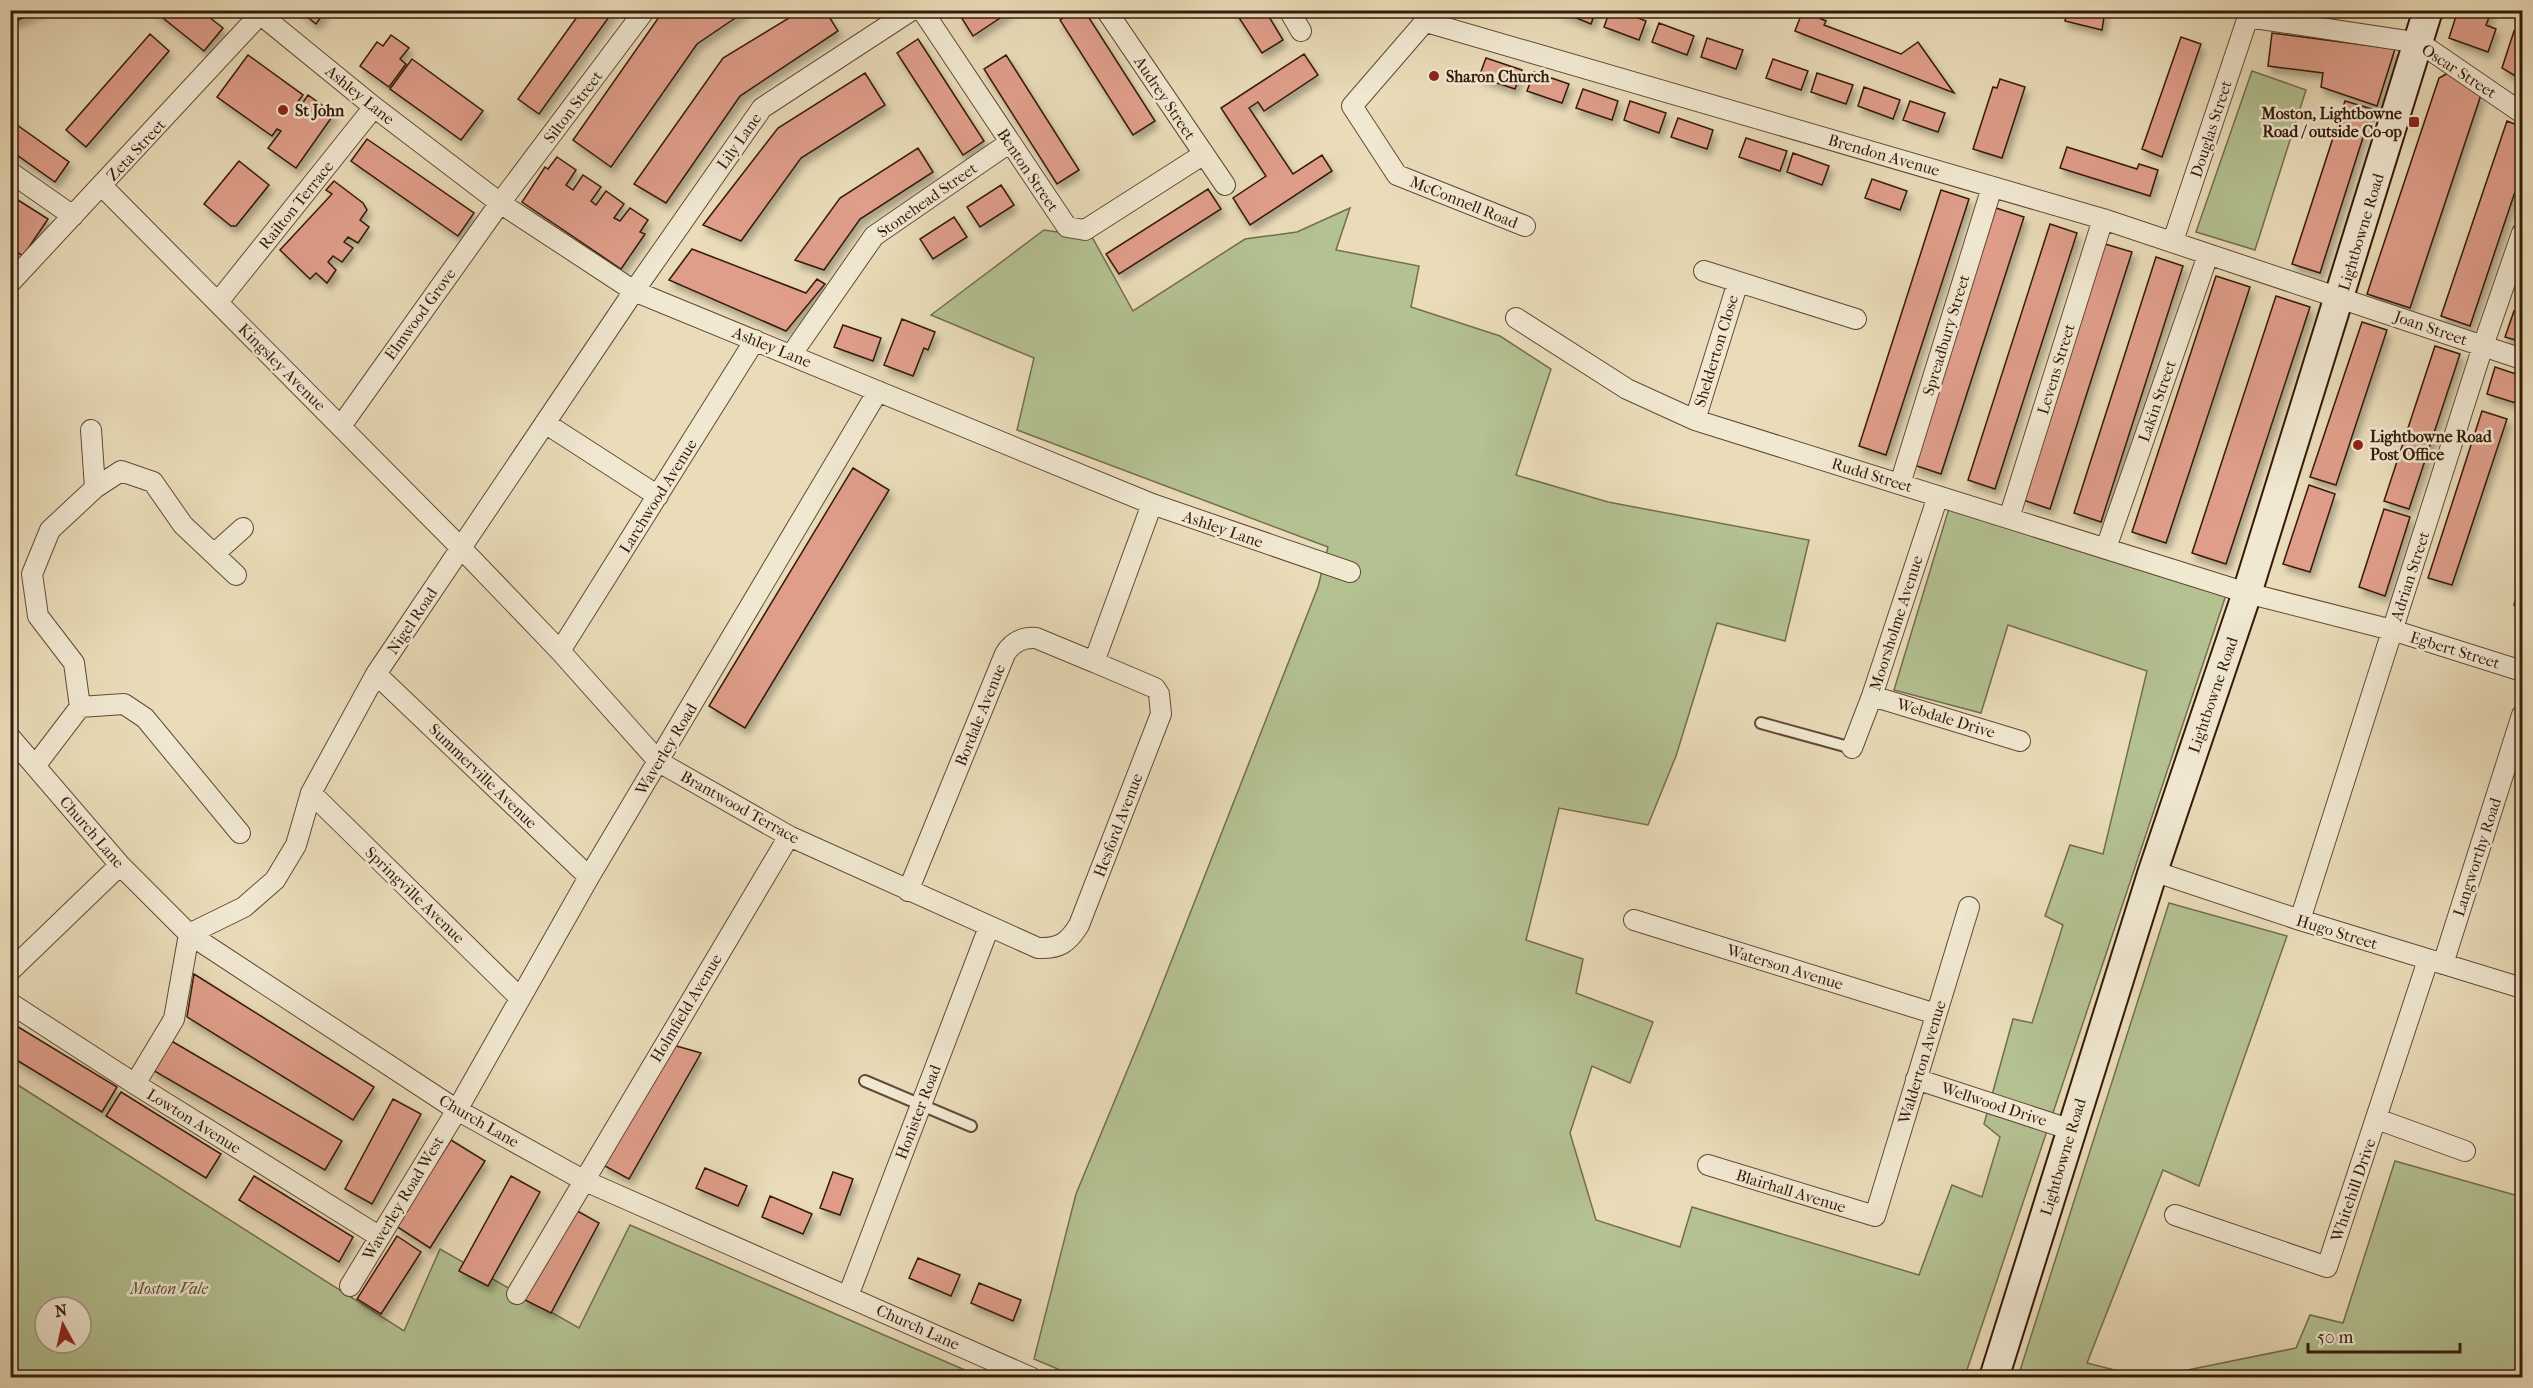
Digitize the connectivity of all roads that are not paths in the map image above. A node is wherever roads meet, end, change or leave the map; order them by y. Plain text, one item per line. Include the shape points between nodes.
1 (645, 10) edge
2 (912, 10) edge
3 (922, 10) edge
4 (1106, 10) edge
5 (1289, 10) edge
6 (2428, 10) edge
7 (260, 12) edge
8 (1430, 16) edge
9 (2248, 17) joint
10 (1301, 31) dead end
11 (2420, 43) junction
12 (374, 107) junction
13 (2523, 113) edge
14 (1010, 142) junction
15 (1204, 154) junction
16 (10, 172) edge
17 (1225, 185) dead end
18 (102, 186) junction
19 (1992, 187) junction
20 (500, 203) junction
21 (74, 216) junction
22 (2103, 219) junction
23 (1525, 226) dead end
24 (2523, 233) edge
25 (2173, 241) junction
26 (2208, 255) junction
27 (1704, 271) dead end
28 (1738, 282) junction
29 (10, 283) edge
30 (634, 291) junction
31 (2340, 297) junction
32 (218, 302) junction
33 (1516, 318) dead end
34 (1856, 319) dead end
35 (755, 340) junction
36 (2483, 346) junction
37 (791, 355) junction
38 (2523, 359) edge
39 (878, 391) junction
40 (1695, 420) junction
41 (545, 423) junction
42 (340, 426) junction
43 (92, 430) dead end
44 (1900, 484) junction
45 (95, 488) junction
46 (658, 496) junction
47 (1938, 496) junction
48 (1152, 504) junction
49 (2009, 518) junction
50 (243, 528) dead end
51 (461, 548) junction
52 (2106, 548) junction
53 (214, 554) junction
54 (1350, 572) dead end
55 (236, 575) dead end
56 (2247, 593) junction
57 (2392, 630) junction
58 (560, 651) junction
59 (1094, 662) junction
60 (2523, 671) edge
61 (376, 674) junction
62 (1872, 696) junction
63 (80, 707) junction
64 (2523, 715) edge
65 (1761, 723) dead end
66 (10, 737) edge
67 (2020, 741) dead end
68 (1851, 748) joint
69 (659, 762) junction
70 (35, 766) junction
71 (311, 793) junction
72 (240, 833) dead end
73 (789, 836) junction
74 (120, 865) junction
75 (2153, 871) junction
76 (590, 877) junction
77 (908, 891) junction
78 (1969, 907) dead end
79 (1634, 920) dead end
80 (2300, 920) junction
81 (989, 927) junction
82 (189, 934) junction
83 (2435, 962) junction
84 (10, 971) edge
85 (2523, 988) edge
86 (519, 997) junction
87 (10, 1003) edge
88 (1936, 1014) junction
89 (1916, 1079) junction
90 (865, 1082) dead end
91 (135, 1084) junction
92 (921, 1105) junction
93 (457, 1110) junction
94 (2377, 1119) junction
95 (971, 1126) dead end
96 (2072, 1130) junction
97 (2465, 1151) dead end
98 (1708, 1165) dead end
99 (583, 1180) junction
100 (2175, 1215) dead end
101 (1875, 1216) joint
102 (380, 1237) junction
103 (350, 1286) dead end
104 (517, 1294) dead end
105 (848, 1296) junction
106 (1032, 1377) edge
107 (1994, 1377) edge

1 - 20 street, Silton Street
2 - 30 street, Lily Lane via 762,108
3 - 14 street, Benton Street
4 - 15 street, Audrey Street
5 - 10 street
6 - 11 main road, Lightbowne Road
7 - 12 street, Ashley Lane
7 - 18 street, Zeta Street
8 - 19 street, Brendon Avenue
8 - 23 street, McConnell Road via 1352,106 1397,175
9 - 11 street, Oscar Street
9 - 25 street, Douglas Street
11 - 13 street, Oscar Street
11 - 31 main road, Lightbowne Road
12 - 20 street, Ashley Lane
12 - 32 street, Railton Terrace
14 - 15 street, Benton Street via 1067,227 1085,230
14 - 37 street, Stonehead Street via 874,236
15 - 17 street, Audrey Street
16 - 21 street
18 - 21 street, Zeta Street
18 - 32 street, Kingsley Avenue
19 - 22 street, Brendon Avenue
19 - 44 street, Spreadbury Street
20 - 30 street, Ashley Lane
20 - 42 street, Elmwood Grove
21 - 29 street, Zeta Street
22 - 25 street, Brendon Avenue
22 - 49 street, Levens Street
24 - 36 street, Adrian Street
25 - 26 street, Brendon Avenue
26 - 31 street, Brendon Avenue
26 - 52 street, Lakin Street
27 - 28 street, Shelderton Close
28 - 34 street, Shelderton Close
28 - 40 street, Shelderton Close
30 - 35 street, Ashley Lane
30 - 41 street, Nigel Road
31 - 36 street, Joan Street
31 - 56 main road, Lightbowne Road
32 - 42 street, Kingsley Avenue
33 - 40 street, Rudd Street via 1627,390
35 - 37 street, Ashley Lane
35 - 46 street, Larchwood Avenue
36 - 38 street, Joan Street
36 - 57 street, Adrian Street
37 - 39 street, Ashley Lane
39 - 48 street, Ashley Lane
39 - 69 street, Waverley Road
40 - 44 street, Rudd Street
41 - 46 street
41 - 51 street, Nigel Road
42 - 51 street, Kingsley Avenue
43 - 45 street
44 - 47 street, Rudd Street
45 - 53 street via 121,471 153,482 183,525
45 - 63 street via 50,530 32,574 38,616 74,663
46 - 58 street, Larchwood Avenue
47 - 49 street, Rudd Street
47 - 62 street, Moorsholme Avenue
48 - 54 street, Ashley Lane
48 - 59 street
49 - 52 street, Rudd Street
50 - 53 street
51 - 58 street, Brantwood Terrace
51 - 61 street, Nigel Road
52 - 56 street, Rudd Street
53 - 55 street
56 - 57 street, Egbert Street
56 - 75 main road, Lightbowne Road
57 - 60 street, Egbert Street
57 - 80 street, Adrian Street
58 - 69 street, Brantwood Terrace
59 - 77 street, Bordale Avenue via 1036,638 1010,646
59 - 81 street, Hesford Avenue via 1155,688 1161,714 1084,914 1072,937 1056,947 1038,948
61 - 71 street, Nigel Road
61 - 76 street, Summerville Avenue
62 - 67 street, Webdale Drive
62 - 68 street, Moorsholme Avenue
63 - 70 street
63 - 72 street via 124,705 145,718
64 - 83 street, Langworthy Road
65 - 68 lane
66 - 70 street, Church Lane
69 - 73 street, Brantwood Terrace
69 - 76 street, Waverley Road
70 - 74 street, Church Lane
71 - 82 street, Nigel Road via 296,845 275,880 244,907
71 - 86 street, Springville Avenue
73 - 77 street, Brantwood Terrace
73 - 99 street, Holmfield Avenue
74 - 82 street, Church Lane
74 - 84 street
75 - 80 street, Hugo Street
75 - 96 main road, Lightbowne Road
76 - 86 street, Waverley Road
77 - 81 street, Brantwood Terrace
78 - 88 street, Walderton Avenue
79 - 88 street, Waterson Avenue
80 - 83 street, Hugo Street
81 - 92 street, Honister Road
82 - 91 street via 174,1019
82 - 93 street, Church Lane
83 - 85 street, Hugo Street
83 - 94 street, Whitehill Drive
86 - 93 street, Waverley Road
87 - 91 street, Lowton Avenue
88 - 89 street, Walderton Avenue
89 - 96 street, Wellwood Drive
89 - 101 street, Walderton Avenue
90 - 92 lane
91 - 102 street, Lowton Avenue
92 - 95 lane
92 - 105 street, Honister Road
93 - 99 street, Church Lane
93 - 102 street, Waverley Road West
94 - 97 street
94 - 100 street, Whitehill Drive via 2327,1267
96 - 107 main road, Lightbowne Road
98 - 101 street, Blairhall Avenue
99 - 104 street, Holmfield Avenue
99 - 105 street, Church Lane
102 - 103 street, Waverley Road West
105 - 106 street, Church Lane

